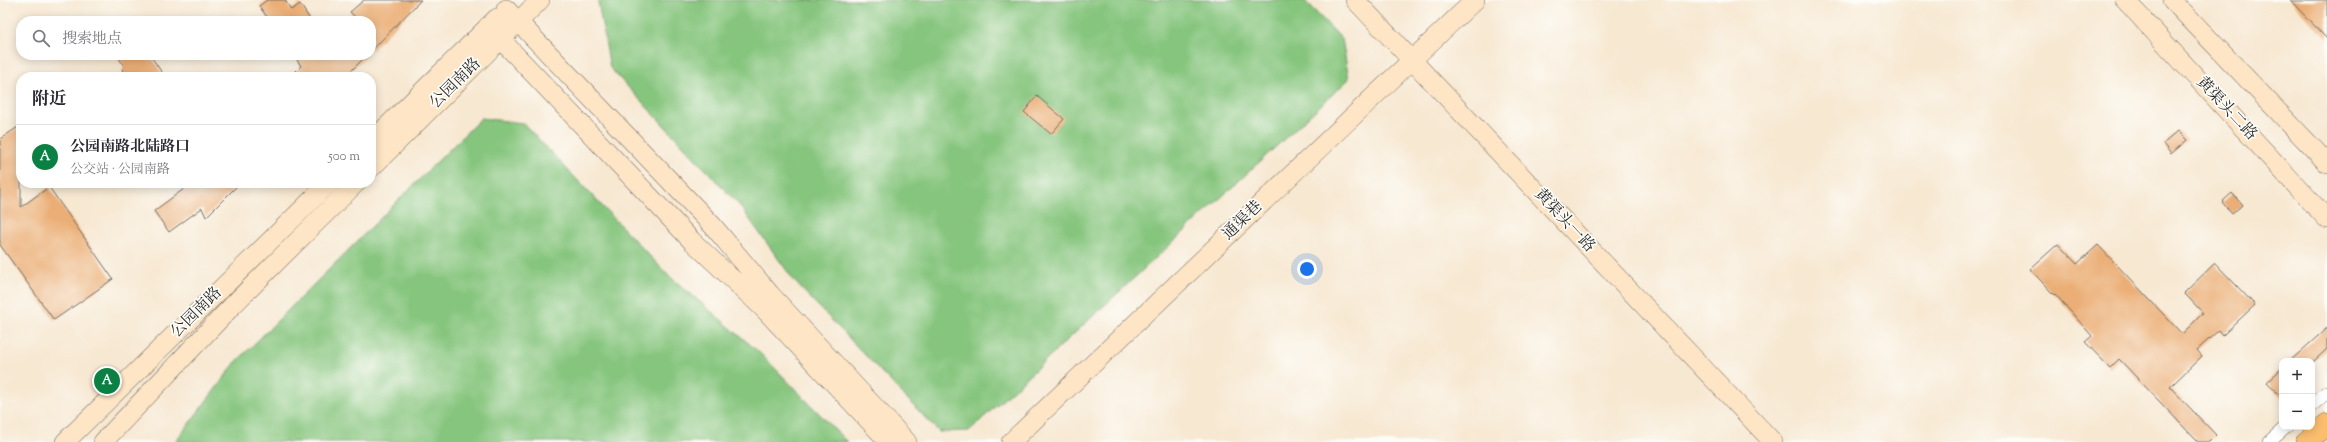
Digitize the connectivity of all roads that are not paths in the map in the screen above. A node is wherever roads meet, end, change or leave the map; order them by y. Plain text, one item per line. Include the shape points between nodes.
1 (540, 0) edge
2 (1355, 0) edge
3 (1475, 0) edge
4 (2125, 0) edge
5 (2172, 0) edge
6 (513, 10) edge
7 (494, 33) junction
8 (1412, 60) junction
9 (376, 138) edge
10 (2327, 162) edge
11 (376, 163) edge
12 (324, 188) edge
13 (351, 188) edge
14 (2327, 219) edge
15 (2327, 392) edge
16 (2315, 402) edge
17 (2327, 424) edge
18 (2283, 430) edge
19 (65, 442) edge
20 (103, 442) edge
21 (889, 442) edge
22 (907, 442) edge
23 (1011, 442) edge
24 (1773, 442) edge
25 (2269, 442) edge
26 (2306, 442) edge

1 - 6 street, 公园南路
2 - 8 street, 黄渠头一路
3 - 8 street, 通渠巷
4 - 14 street, 黄渠头二路
5 - 10 street
6 - 7 street, 公园南路
6 - 22 street via 713,226 770,294
7 - 9 street, 公园南路
7 - 11 street, 公园南路
7 - 21 street via 692,241 763,308
8 - 23 street, 通渠巷
8 - 24 street, 黄渠头一路
12 - 19 street, 公园南路
13 - 20 street, 公园南路 via 233,305
15 - 16 street
17 - 26 main road
18 - 25 street

